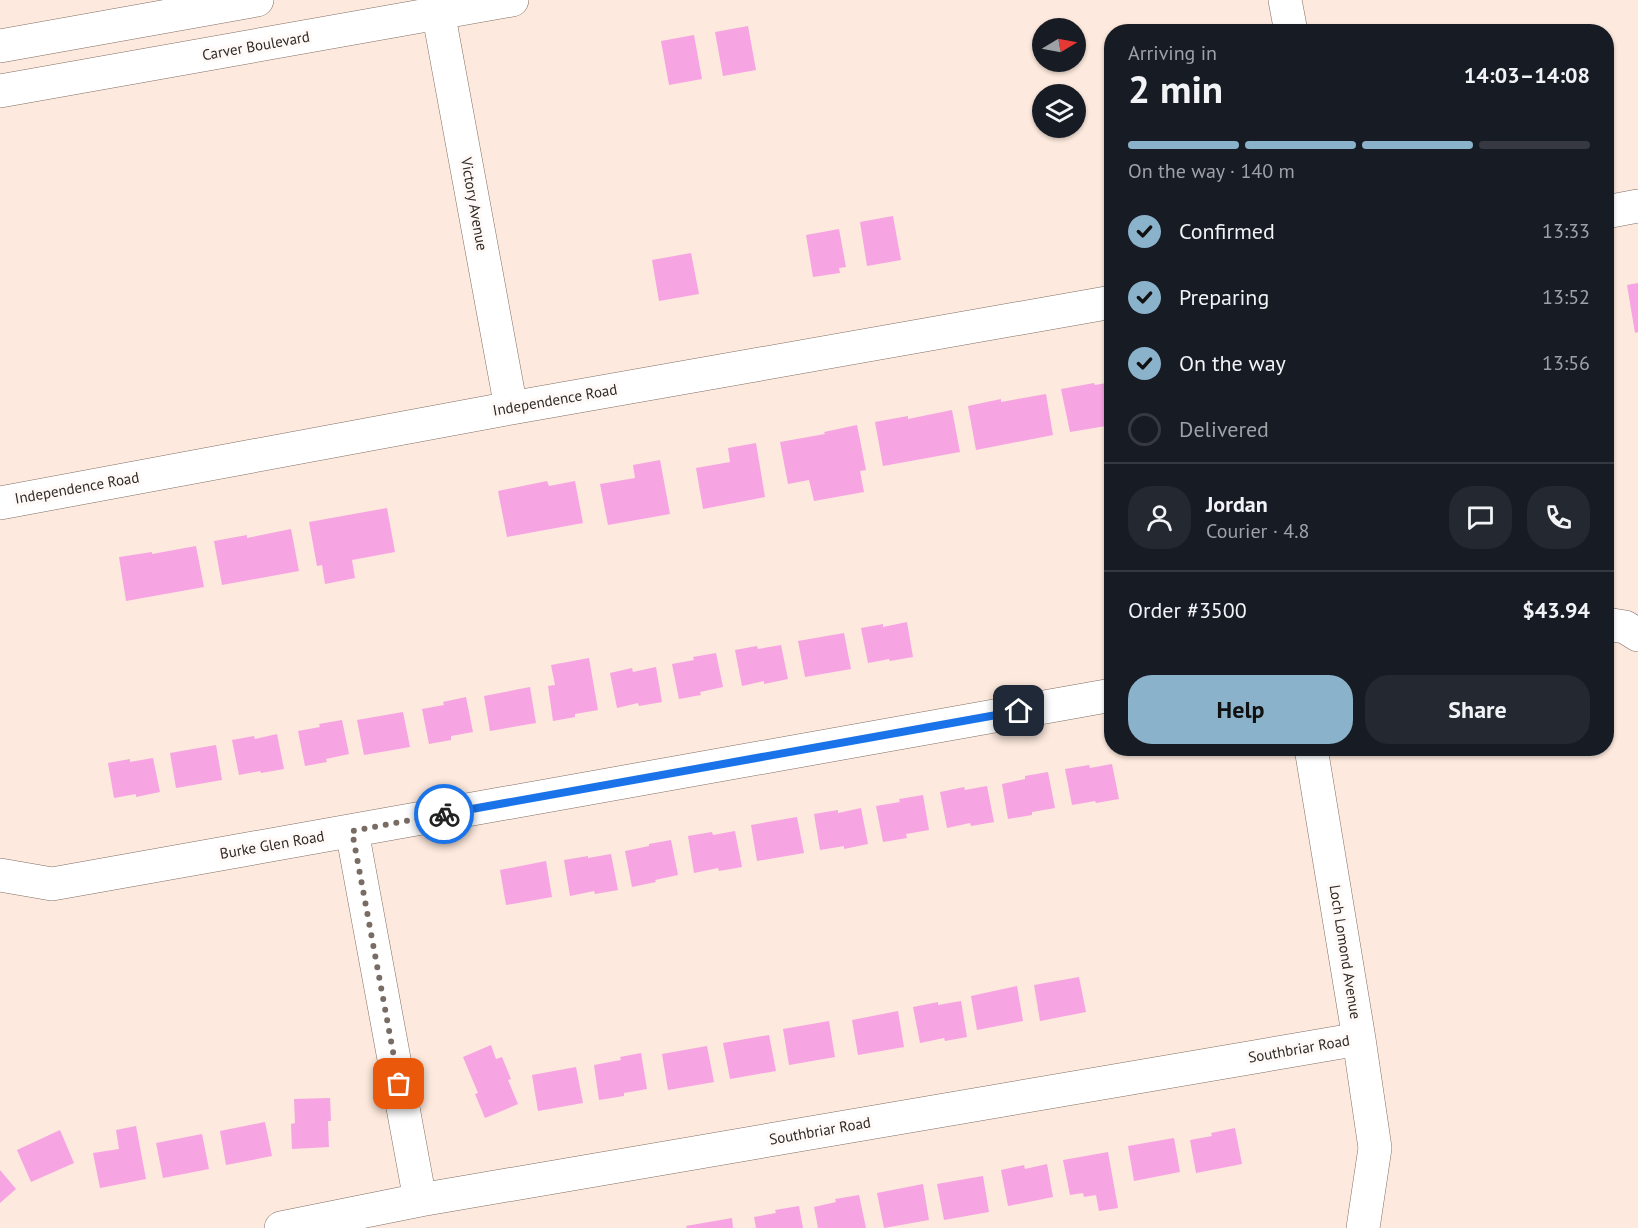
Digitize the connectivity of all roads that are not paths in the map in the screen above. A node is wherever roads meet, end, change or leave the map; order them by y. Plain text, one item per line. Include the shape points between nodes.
1 (256, 0) edge
2 (512, 0) edge
3 (1285, 0) edge
4 (438, 7) edge
5 (1290, 24) edge
6 (0, 46) edge
7 (0, 91) edge
8 (1638, 206) edge
9 (1614, 210) edge
10 (1104, 303) edge
11 (511, 408) junction
12 (0, 503) edge
13 (1104, 696) edge
14 (1312, 756) edge
15 (352, 831) junction
16 (0, 875) edge
17 (1359, 1039) junction
18 (420, 1200) junction
19 (280, 1228) edge
20 (1363, 1228) edge

1 - 6 street
2 - 4 street, Carver Boulevard
3 - 5 street
4 - 7 street, Carver Boulevard
4 - 11 street, Victory Avenue
8 - 9 street
10 - 11 street, Independence Road
11 - 12 street, Independence Road
13 - 15 street, Burke Glen Road
14 - 17 street, Loch Lomond Avenue
15 - 16 street, Burke Glen Road via 52,884
15 - 18 street
17 - 18 street, Southbriar Road
17 - 20 street, Loch Lomond Avenue via 1375,1148
18 - 19 street, Southbriar Road

